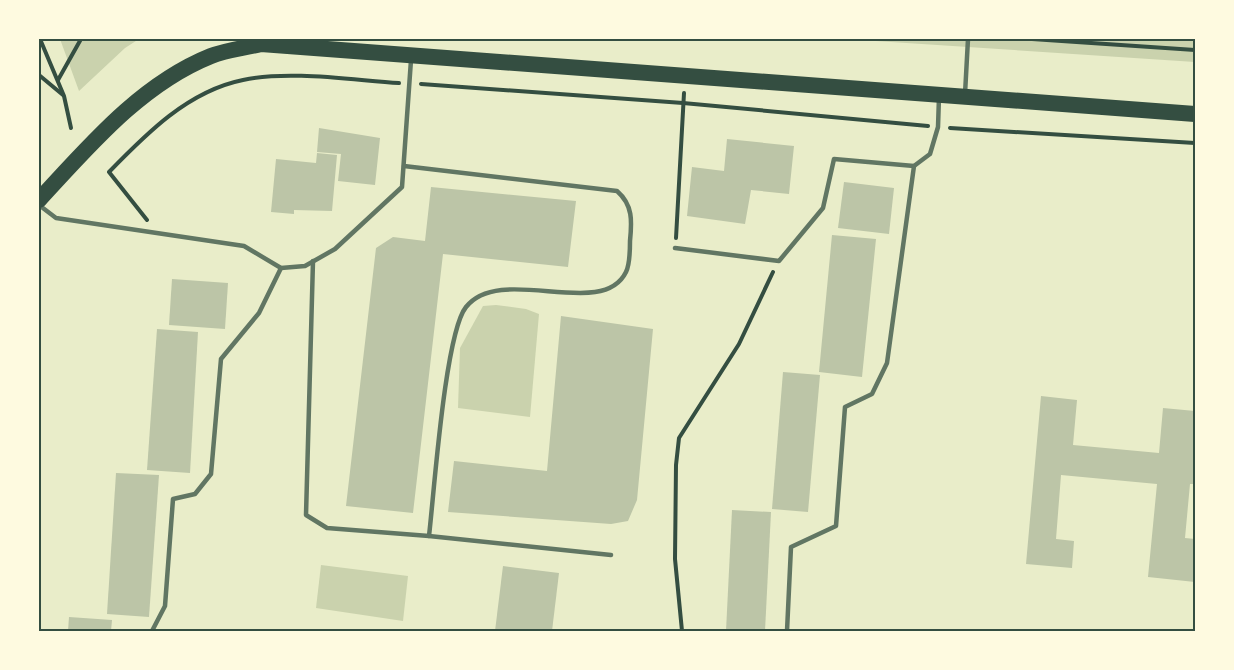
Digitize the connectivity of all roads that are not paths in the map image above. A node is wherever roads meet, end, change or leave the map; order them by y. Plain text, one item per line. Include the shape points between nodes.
1 (968, 39) edge
2 (411, 56) junction
3 (939, 94) junction
4 (965, 96) junction
5 (1195, 114) edge
6 (404, 166) junction
7 (914, 166) junction
8 (39, 200) edge
9 (39, 205) edge
10 (675, 248) road end
11 (313, 261) junction
12 (282, 268) junction
13 (429, 536) junction
14 (611, 555) dead end
15 (152, 631) edge
16 (787, 631) edge

1 - 4 lane
2 - 3 highway
2 - 6 lane
2 - 8 highway via 261,45 212,55 170,78 123,112
3 - 4 highway
3 - 7 lane via 938,127 930,154
4 - 5 highway
6 - 11 lane via 402,187 335,249
6 - 13 lane via 617,191 626,200 632,219 626,272 614,286 601,291 485,291 465,308 452,348
7 - 10 lane via 834,159 823,208 779,261
7 - 16 lane via 887,363 872,394 845,407 836,526 791,547
9 - 12 lane via 56,218 244,246
11 - 12 lane via 305,266
11 - 13 lane via 306,515 327,528
12 - 15 lane via 259,313 221,359 211,474 195,494 173,499 165,606
13 - 14 lane

